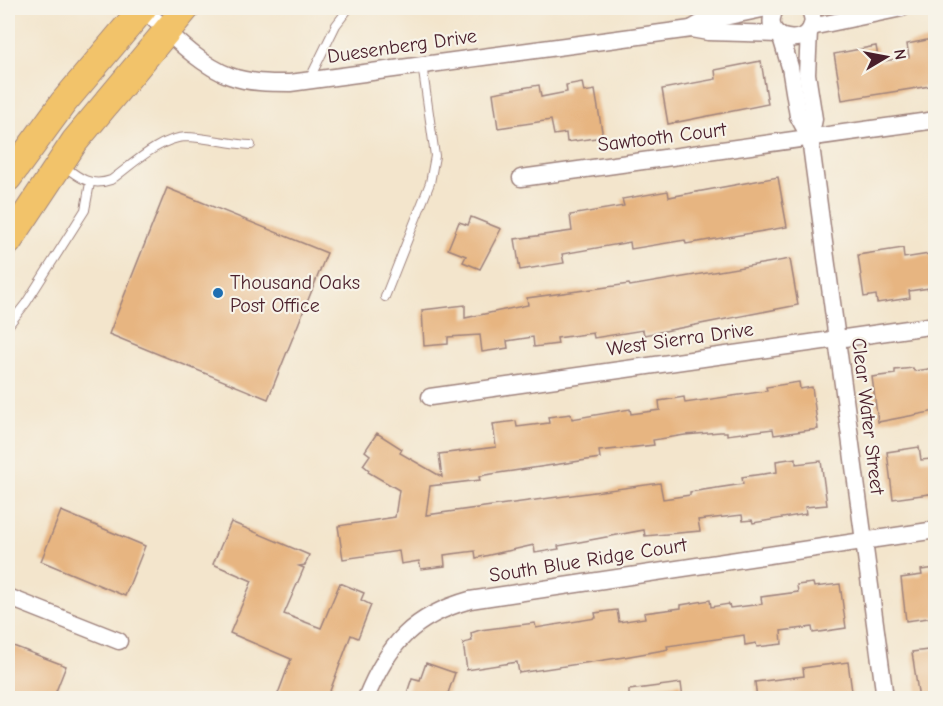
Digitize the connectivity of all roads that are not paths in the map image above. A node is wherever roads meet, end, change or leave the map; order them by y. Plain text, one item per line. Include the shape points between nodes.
1 (143, 8) edge
2 (186, 8) edge
3 (349, 8) edge
4 (767, 8) edge
5 (776, 8) edge
6 (809, 8) edge
7 (902, 8) edge
8 (167, 29) junction
9 (691, 29) junction
10 (810, 29) junction
11 (779, 35) junction
12 (422, 64) junction
13 (309, 81) junction
14 (936, 120) edge
15 (810, 138) junction
16 (251, 145) dead end
17 (59, 163) junction
18 (8, 178) edge
19 (520, 178) dead end
20 (90, 183) junction
21 (8, 242) edge
22 (385, 297) dead end
23 (936, 325) edge
24 (8, 326) edge
25 (837, 338) junction
26 (430, 397) dead end
27 (936, 530) edge
28 (862, 540) junction
29 (8, 597) edge
30 (119, 641) dead end
31 (366, 699) edge
32 (885, 699) edge

1 - 8 street, Duesenberg Drive
1 - 18 main road via 63,102
2 - 8 main road
3 - 13 lane via 336,25
4 - 9 street, Duesenberg Drive via 705,21
5 - 11 street via 772,23
6 - 10 street via 813,20
7 - 10 street, Duesenberg Drive
8 - 13 street, Duesenberg Drive via 206,63 230,76 258,82
8 - 17 main road
9 - 11 street, Duesenberg Drive
9 - 12 street, Duesenberg Drive
10 - 11 street, Duesenberg Drive via 799,39
10 - 15 street, Clear Water Street via 807,66 814,119
11 - 15 street, Clear Water Street via 790,67 798,116
12 - 13 street, Duesenberg Drive
12 - 22 lane via 435,156 430,183
14 - 15 street, Sawtooth Court
15 - 19 street, Sawtooth Court
15 - 25 street, Clear Water Street
16 - 20 lane via 185,137 170,140 111,180
17 - 20 lane
17 - 21 main road
20 - 24 lane via 85,210
23 - 25 street, West Sierra Drive
25 - 26 street, West Sierra Drive
25 - 28 street, Clear Water Street
27 - 28 street, South Blue Ridge Court
28 - 31 street, South Blue Ridge Court via 445,607 412,627 393,646
28 - 32 street, Clear Water Street
29 - 30 street

